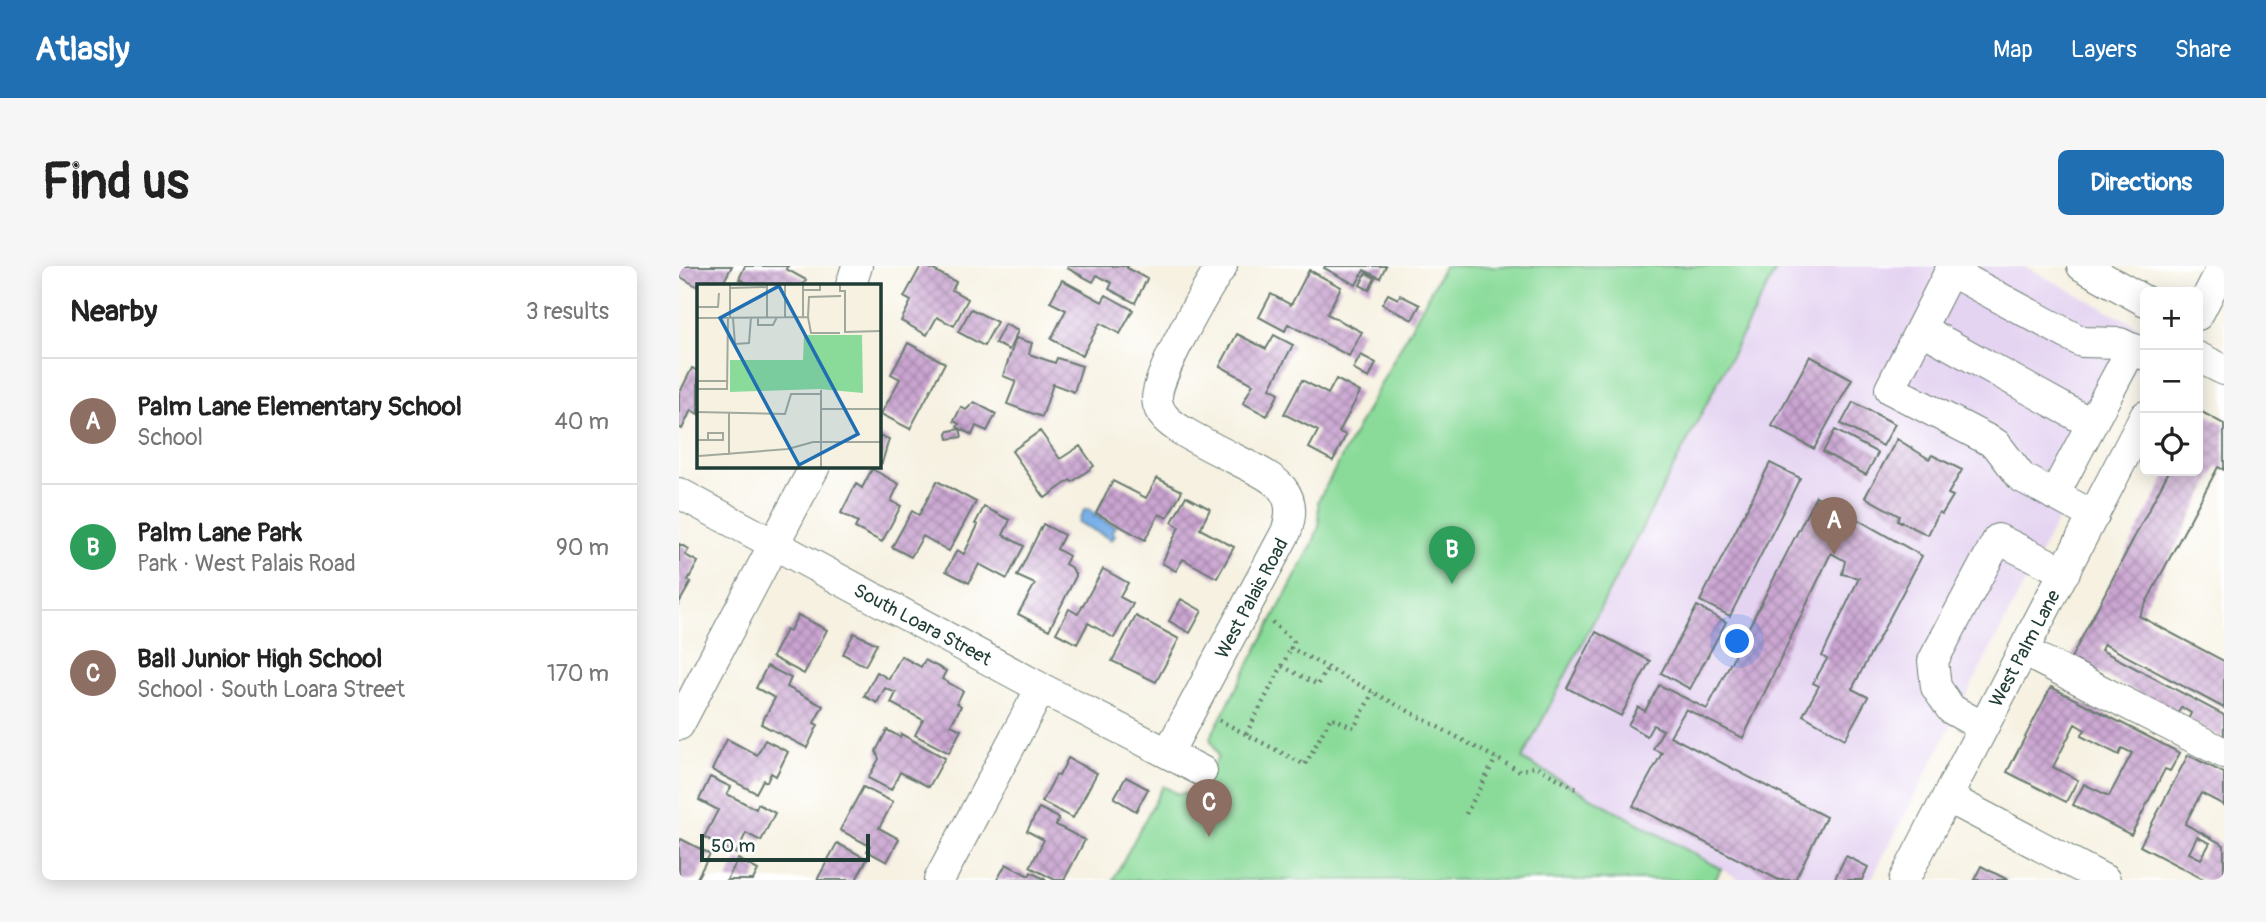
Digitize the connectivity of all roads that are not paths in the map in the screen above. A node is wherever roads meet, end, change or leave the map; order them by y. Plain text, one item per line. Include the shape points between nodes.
1 (857, 266) edge
2 (1222, 266) edge
3 (2082, 266) edge
4 (2223, 266) edge
5 (851, 284) edge
6 (2140, 298) edge
7 (2203, 304) edge
8 (1921, 329) junction
9 (2139, 352) edge
10 (2203, 360) edge
11 (2224, 370) edge
12 (2092, 424) junction
13 (2140, 426) edge
14 (814, 467) edge
15 (679, 493) edge
16 (2054, 495) junction
17 (2094, 516) junction
18 (776, 544) junction
19 (2065, 572) junction
20 (2023, 651) junction
21 (1041, 688) junction
22 (679, 724) edge
23 (1983, 727) junction
24 (1168, 753) junction
25 (2224, 753) edge
26 (1202, 771) dead end
27 (1947, 797) junction
28 (939, 880) edge
29 (1904, 880) edge
30 (2105, 880) edge

1 - 5 street
2 - 24 street, West Palais Road via 1165,369 1157,399 1173,425 1272,478 1286,494 1291,511 1286,532
3 - 6 street
4 - 7 street
8 - 9 street via 1950,271 2083,342 2120,343
8 - 12 street
8 - 16 street via 1890,389 1996,444 2021,477
9 - 12 street
10 - 11 street
12 - 16 street
13 - 17 street, West Palm Lane
14 - 18 street
15 - 18 street, South Loara Street
16 - 17 street
17 - 19 street, West Palm Lane
18 - 21 street, South Loara Street
18 - 22 street
19 - 20 street, West Palm Lane
19 - 23 street via 1998,539 1934,661 1936,687 1951,709
20 - 23 street, West Palm Lane
20 - 25 street
21 - 24 street, South Loara Street
21 - 28 street
23 - 27 street, West Palm Lane
24 - 26 street, South Loara Street
27 - 29 street, West Palm Lane
27 - 30 street

